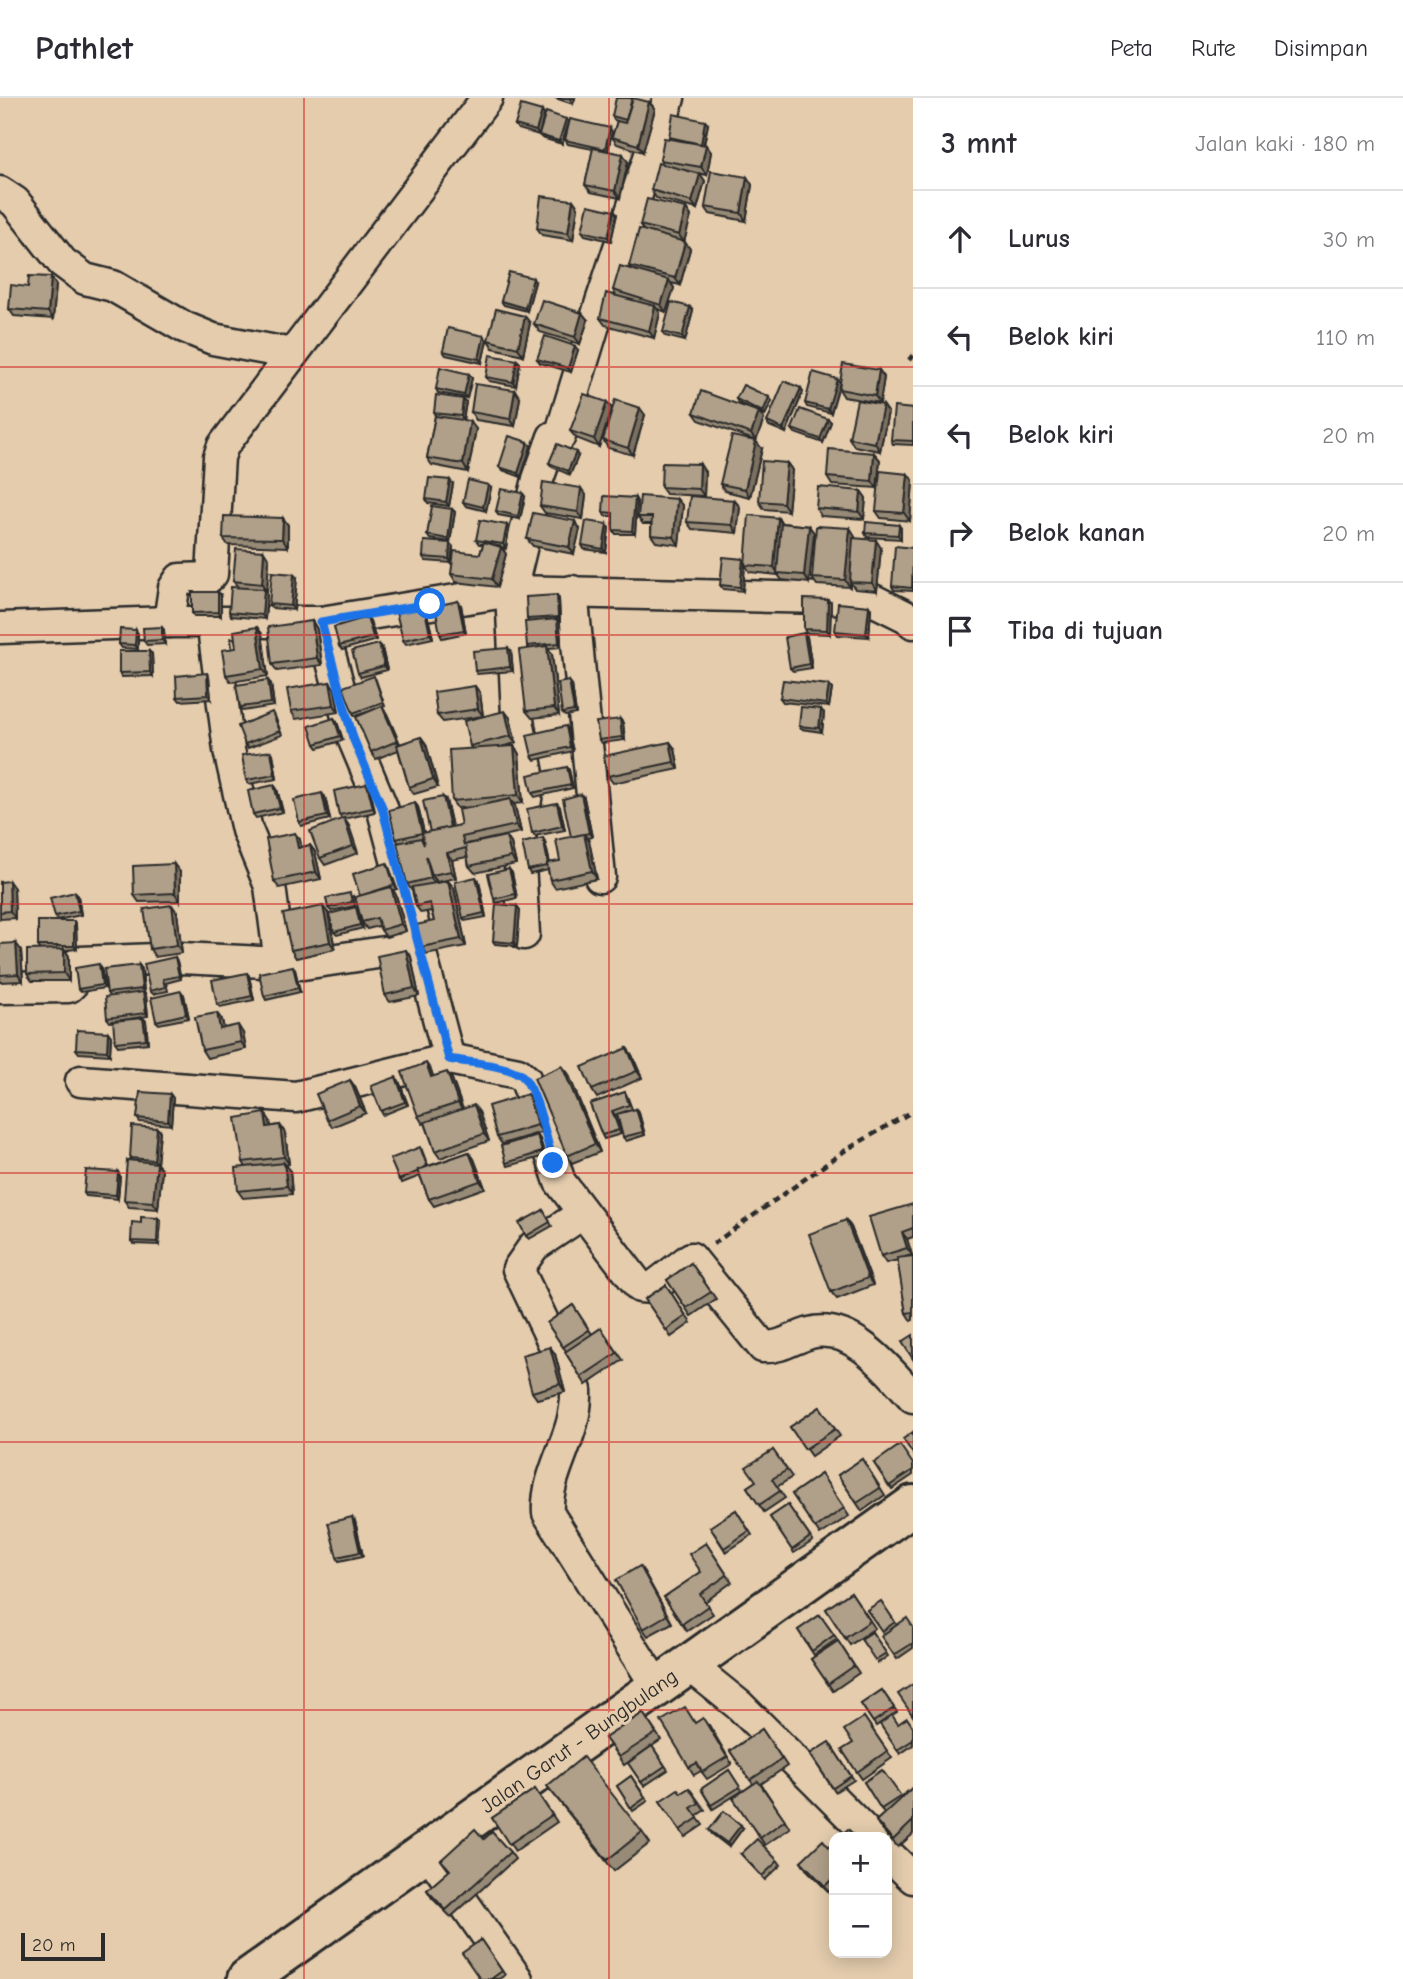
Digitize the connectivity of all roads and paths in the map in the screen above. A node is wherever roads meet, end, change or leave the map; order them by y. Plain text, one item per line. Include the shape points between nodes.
1 (487, 98) edge
2 (669, 98) edge
3 (0, 192) edge
4 (292, 354) junction
5 (511, 591) junction
6 (572, 591) junction
7 (212, 621) junction
8 (169, 622) junction
9 (321, 622) junction
10 (913, 623) edge
11 (0, 628) edge
12 (600, 877) dead end
13 (524, 934) dead end
14 (418, 947) junction
15 (280, 963) junction
16 (0, 988) edge
17 (449, 1059) junction
18 (81, 1081) dead end
19 (913, 1111) edge
20 (583, 1214) junction
21 (691, 1258) junction
22 (913, 1397) edge
23 (913, 1505) edge
24 (688, 1664) junction
25 (657, 1687) junction
26 (865, 1832) edge
27 (426, 1849) junction
28 (892, 1858) edge
29 (913, 1878) edge
30 (247, 1979) edge
31 (517, 1979) edge

1 - 4 street
2 - 5 street via 561,436 553,437 538,479
3 - 4 street via 15,202 62,262 85,279 113,286 213,339
4 - 8 street via 223,446 212,574 180,579 174,588
5 - 6 street
5 - 9 street
5 - 13 street via 517,715 529,779 519,846
6 - 10 street via 871,599
6 - 12 street
7 - 8 street
7 - 9 street
7 - 15 street via 229,750 247,830 270,886
8 - 11 street
9 - 14 street via 353,738 382,807
14 - 15 street via 303,964
14 - 17 street
15 - 16 street via 181,958 80,962 69,987
17 - 18 street via 296,1097
17 - 20 street via 518,1073 526,1080 556,1175
19 - 21 path via 846,1150
20 - 21 street via 640,1287 652,1288
20 - 25 street via 534,1245 518,1269 576,1390 572,1432 547,1500 548,1513
21 - 22 street via 763,1347 773,1348 812,1332 850,1339
23 - 24 main road, Jalan Garut - Bungbulang
24 - 25 main road, Jalan Garut - Bungbulang
24 - 26 street via 757,1722
25 - 27 main road, Jalan Garut - Bungbulang
27 - 30 main road, Jalan Garut - Bungbulang
27 - 31 street
28 - 29 street

